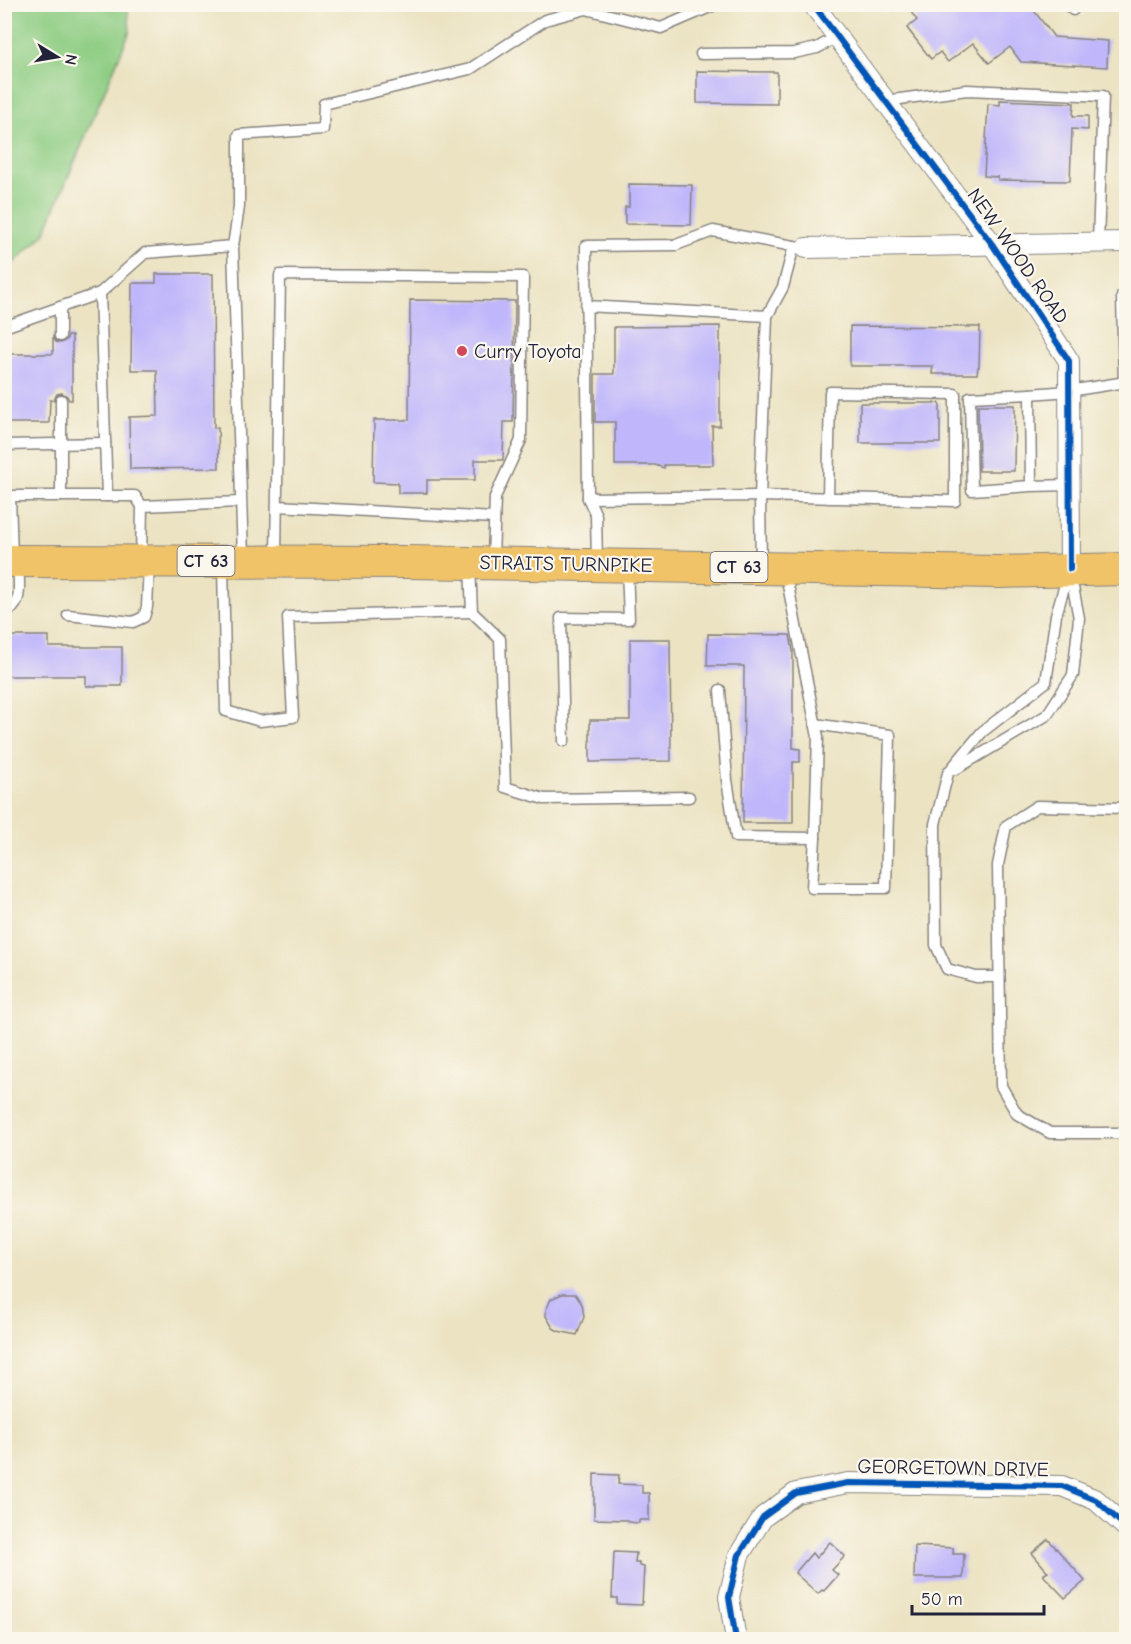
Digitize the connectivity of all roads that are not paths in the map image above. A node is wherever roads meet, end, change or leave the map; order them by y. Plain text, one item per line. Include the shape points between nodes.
1 (717, 4) edge
2 (820, 7) edge
3 (837, 37) junction
4 (701, 54) dead end
5 (885, 101) junction
6 (1126, 242) edge
7 (1098, 243) junction
8 (992, 244) junction
9 (233, 246) junction
10 (800, 247) junction
11 (100, 293) junction
12 (1126, 293) edge
13 (586, 306) junction
14 (60, 307) junction
15 (767, 316) junction
16 (4, 327) edge
17 (60, 336) dead end
18 (1125, 383) edge
19 (1070, 391) junction
20 (1030, 393) junction
21 (61, 400) dead end
22 (105, 443) junction
23 (61, 444) junction
24 (4, 445) edge
25 (1031, 486) junction
26 (1070, 486) junction
27 (7, 493) edge
28 (61, 496) junction
29 (107, 496) junction
30 (760, 496) junction
31 (588, 498) junction
32 (828, 498) junction
33 (240, 502) junction
34 (142, 506) junction
35 (277, 506) junction
36 (494, 518) junction
37 (11, 561) edge
38 (145, 561) junction
39 (233, 561) junction
40 (276, 561) junction
41 (481, 563) junction
42 (612, 565) junction
43 (773, 567) junction
44 (1070, 569) junction
45 (1126, 569) edge
46 (4, 611) edge
47 (472, 612) junction
48 (68, 615) dead end
49 (720, 690) dead end
50 (815, 724) junction
51 (564, 741) dead end
52 (948, 774) junction
53 (689, 797) dead end
54 (1126, 808) edge
55 (815, 838) junction
56 (998, 977) junction
57 (1126, 1132) edge
58 (1126, 1527) edge
59 (736, 1640) edge

1 - 9 lane via 661,28 586,9 545,20 470,69 324,104 323,129 239,135 239,207
2 - 3 street, NEW WOOD ROAD
3 - 4 lane via 817,48 794,53
3 - 5 street, NEW WOOD ROAD
5 - 7 lane via 967,90 1103,96
5 - 8 street, NEW WOOD ROAD
6 - 7 street
7 - 8 street
8 - 10 street
8 - 19 street, NEW WOOD ROAD via 1069,361
9 - 11 lane via 145,253
9 - 33 lane
10 - 13 lane via 713,231 676,245 586,246
10 - 15 lane
11 - 14 lane
11 - 22 lane
12 - 18 lane via 1122,296
13 - 15 lane
13 - 31 lane
14 - 16 lane
14 - 17 lane
15 - 30 lane
18 - 19 lane
19 - 20 lane
19 - 26 street, NEW WOOD ROAD
20 - 25 lane
20 - 25 lane via 970,397 972,490
21 - 23 lane
22 - 23 lane
22 - 29 lane
23 - 24 lane
23 - 28 lane
25 - 26 lane
26 - 44 street, NEW WOOD ROAD
27 - 28 lane
27 - 37 lane
28 - 29 lane
29 - 34 lane via 135,496
30 - 31 lane
30 - 32 lane
30 - 43 lane
31 - 42 lane
32 - 32 lane via 830,392 955,394 955,501
33 - 34 lane
33 - 39 lane
34 - 38 lane
35 - 36 lane
35 - 36 lane via 280,275 523,278 520,440 495,497
35 - 40 lane
36 - 41 lane
37 - 38 main road, STRAITS TURNPIKE / CT 63
37 - 46 lane via 18,599 15,607
38 - 39 main road, STRAITS TURNPIKE / CT 63
38 - 48 lane via 144,617 133,622
39 - 40 main road, STRAITS TURNPIKE / CT 63
39 - 47 lane via 226,711 260,721 293,717 288,617
40 - 41 main road, STRAITS TURNPIKE / CT 63
41 - 42 main road, STRAITS TURNPIKE / CT 63
41 - 47 lane
42 - 43 main road, STRAITS TURNPIKE / CT 63
42 - 51 lane via 629,619 561,618
43 - 44 main road, STRAITS TURNPIKE / CT 63 via 998,572
43 - 50 lane
44 - 45 main road, STRAITS TURNPIKE / CT 63
44 - 52 lane via 1056,615 1046,682 982,732
44 - 52 lane via 1079,618 1073,675 1047,714
47 - 53 lane via 500,639 505,787 544,799
49 - 55 lane via 736,837
50 - 55 lane
50 - 55 lane via 890,735 886,888 813,888
52 - 56 lane via 935,824 936,945 947,969 976,977
54 - 56 lane via 1037,806 1006,826 998,865
56 - 57 lane via 1001,1086 1017,1114 1050,1133
58 - 59 street, GEORGETOWN DRIVE via 1095,1500 1062,1486 848,1483 796,1493 763,1517 739,1555 729,1597

